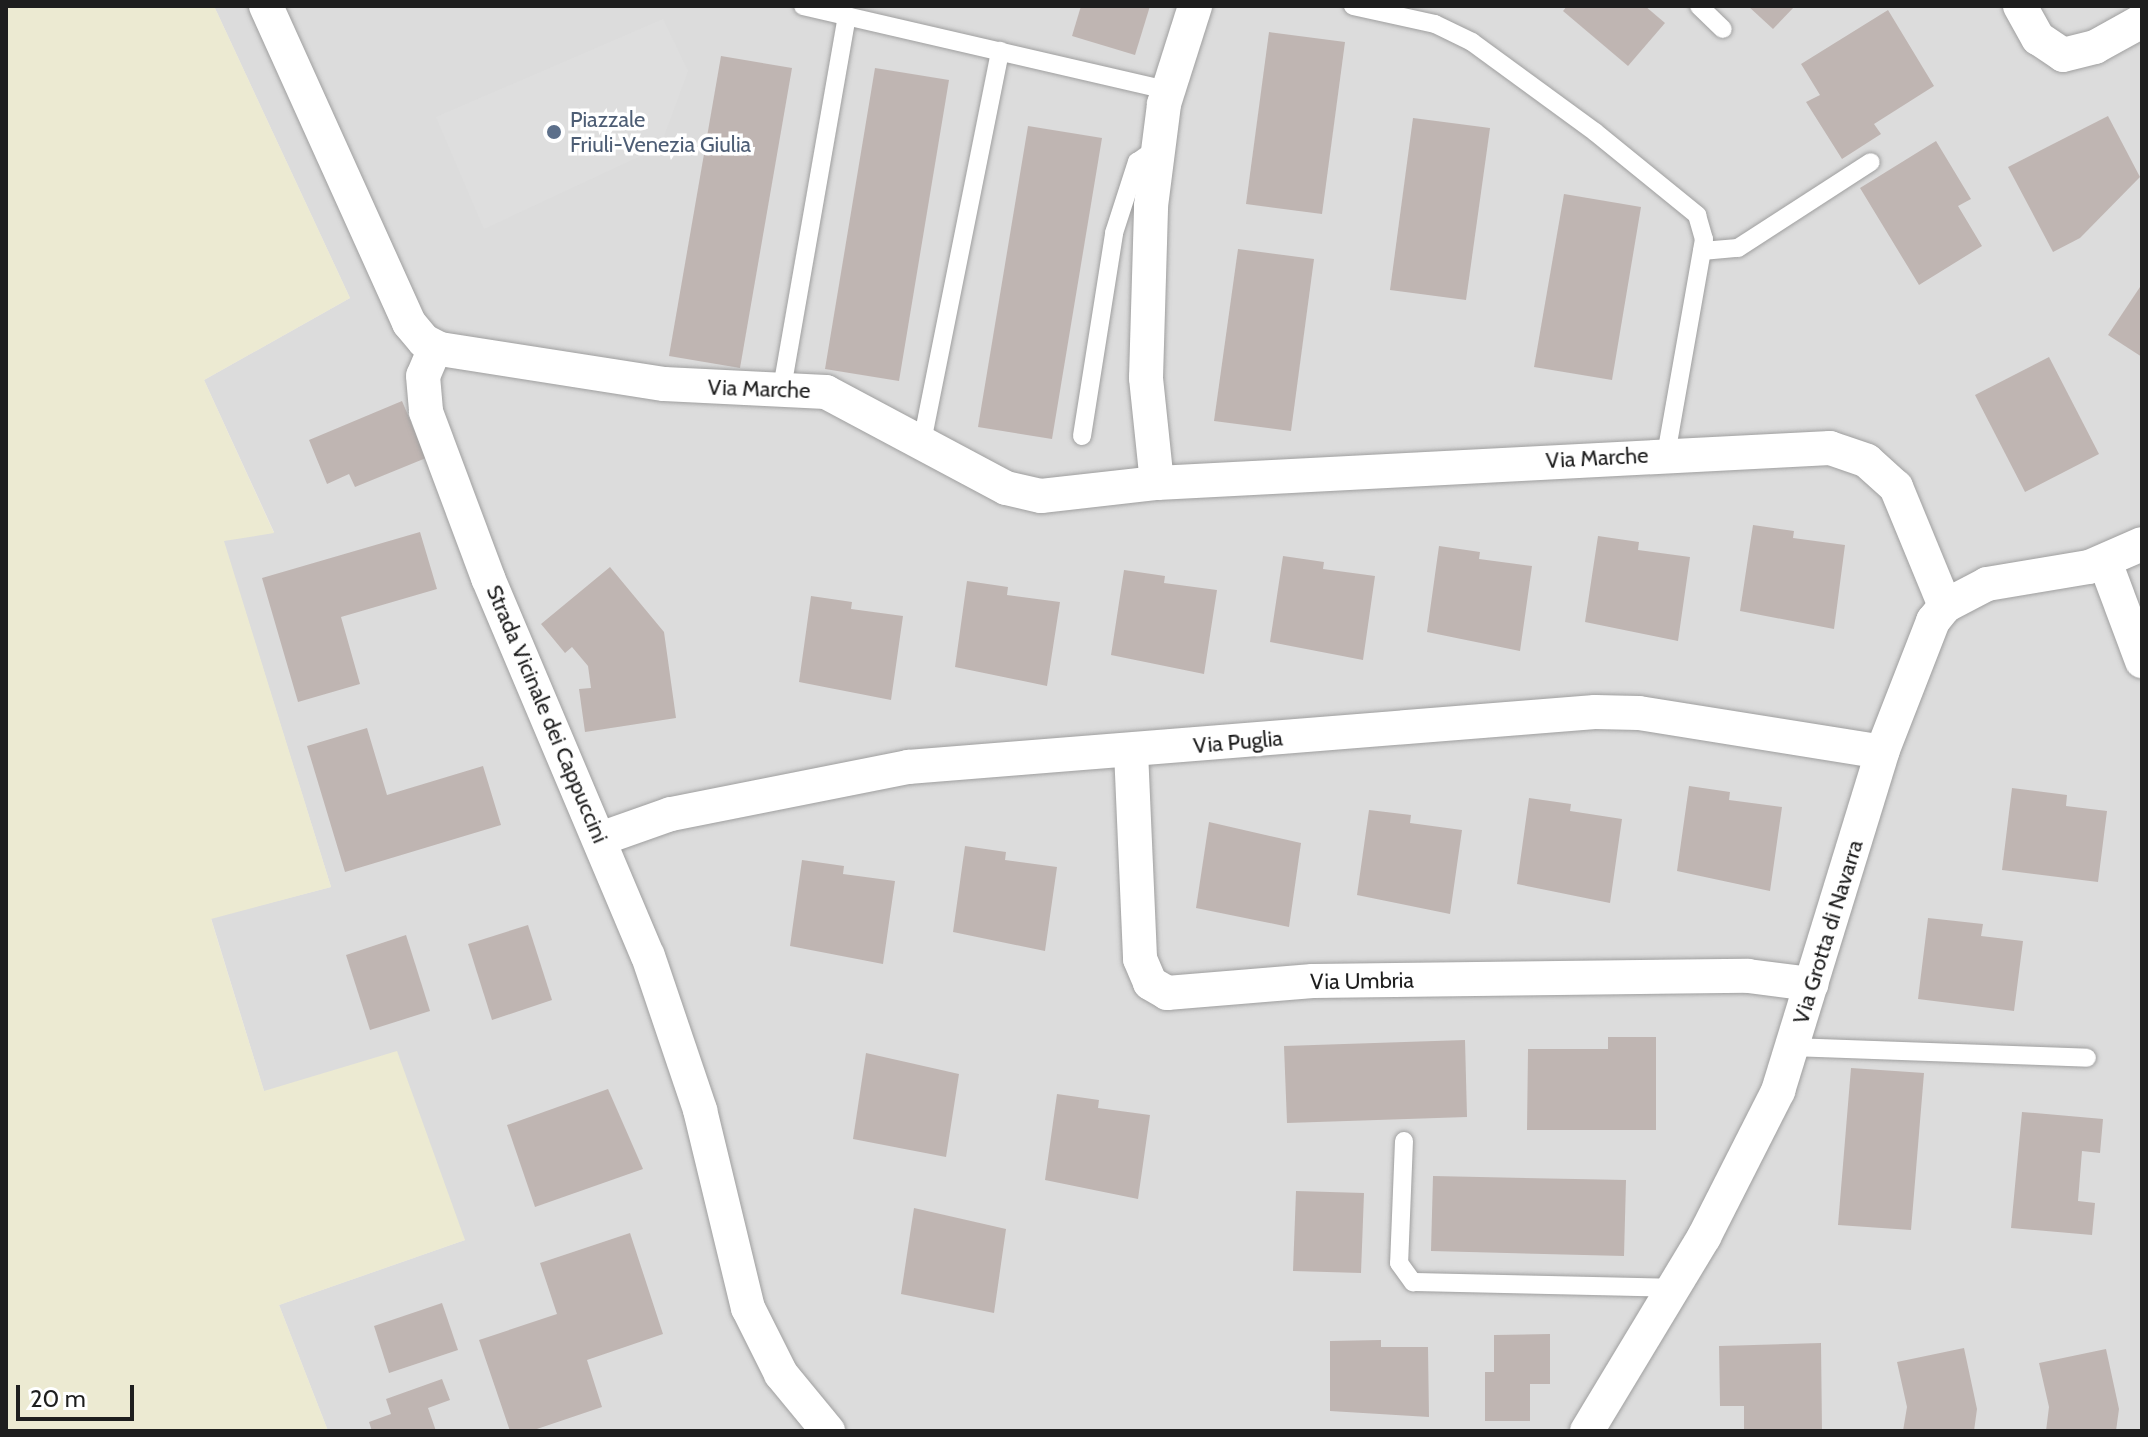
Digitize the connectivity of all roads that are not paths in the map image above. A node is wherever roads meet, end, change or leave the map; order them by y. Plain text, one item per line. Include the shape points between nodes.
1 (266, 6) edge
2 (803, 6) edge
3 (1195, 6) edge
4 (1353, 6) edge
5 (1699, 6) edge
6 (2020, 6) edge
7 (847, 16) junction
8 (2142, 21) edge
9 (1723, 29) dead end
10 (1000, 51) junction
11 (1167, 90) junction
12 (1157, 148) junction
13 (1871, 162) dead end
14 (1702, 251) junction
15 (435, 348) junction
16 (782, 388) junction
17 (1082, 436) dead end
18 (922, 442) junction
19 (1666, 454) junction
20 (1157, 483) junction
21 (2142, 544) edge
22 (2105, 562) junction
23 (1945, 606) junction
24 (2142, 661) edge
25 (1131, 751) junction
26 (1882, 752) junction
27 (600, 839) junction
28 (1811, 984) junction
29 (1793, 1047) junction
30 (2087, 1058) dead end
31 (1404, 1141) dead end
32 (1673, 1288) junction
33 (828, 1431) edge
34 (1587, 1431) edge

1 - 15 street via 409,323
2 - 7 lane
3 - 11 street
4 - 14 lane via 1435,24 1484,51 1692,210 1703,226
5 - 9 lane
6 - 8 street via 2038,38 2063,55 2095,47
7 - 10 lane
7 - 16 lane
10 - 11 lane
10 - 18 lane
11 - 12 street
12 - 17 lane via 1146,151 1134,167 1114,233
12 - 20 street via 1146,357
13 - 14 lane via 1738,248
14 - 19 lane
15 - 16 street, Via Marche via 641,382
15 - 27 street, Strada Vicinale dei Cappuccini via 423,376 428,419 488,578
16 - 18 street, Via Marche via 836,396
18 - 20 street, Via Marche via 1027,494
19 - 20 street, Via Marche
19 - 23 street, Via Marche via 1803,446 1840,450 1867,461 1888,477 1907,506
21 - 22 street
22 - 23 street via 1999,581
22 - 24 street
23 - 26 street, Via Grotta di Navarra via 1928,630
25 - 26 street, Via Puglia via 1617,711
25 - 27 street, Via Puglia via 893,770 671,814
25 - 28 street, Via Umbria via 1140,959 1150,983 1167,993 1313,981 1748,976
26 - 28 street, Via Grotta di Navarra
27 - 33 street, Strada Vicinale dei Cappuccini via 648,956 700,1110 748,1308 781,1374
28 - 29 street, Via Grotta di Navarra
29 - 30 lane
29 - 32 street, Via Grotta di Navarra via 1748,1154
31 - 32 lane via 1399,1263 1413,1282
32 - 34 street, Via Grotta di Navarra

